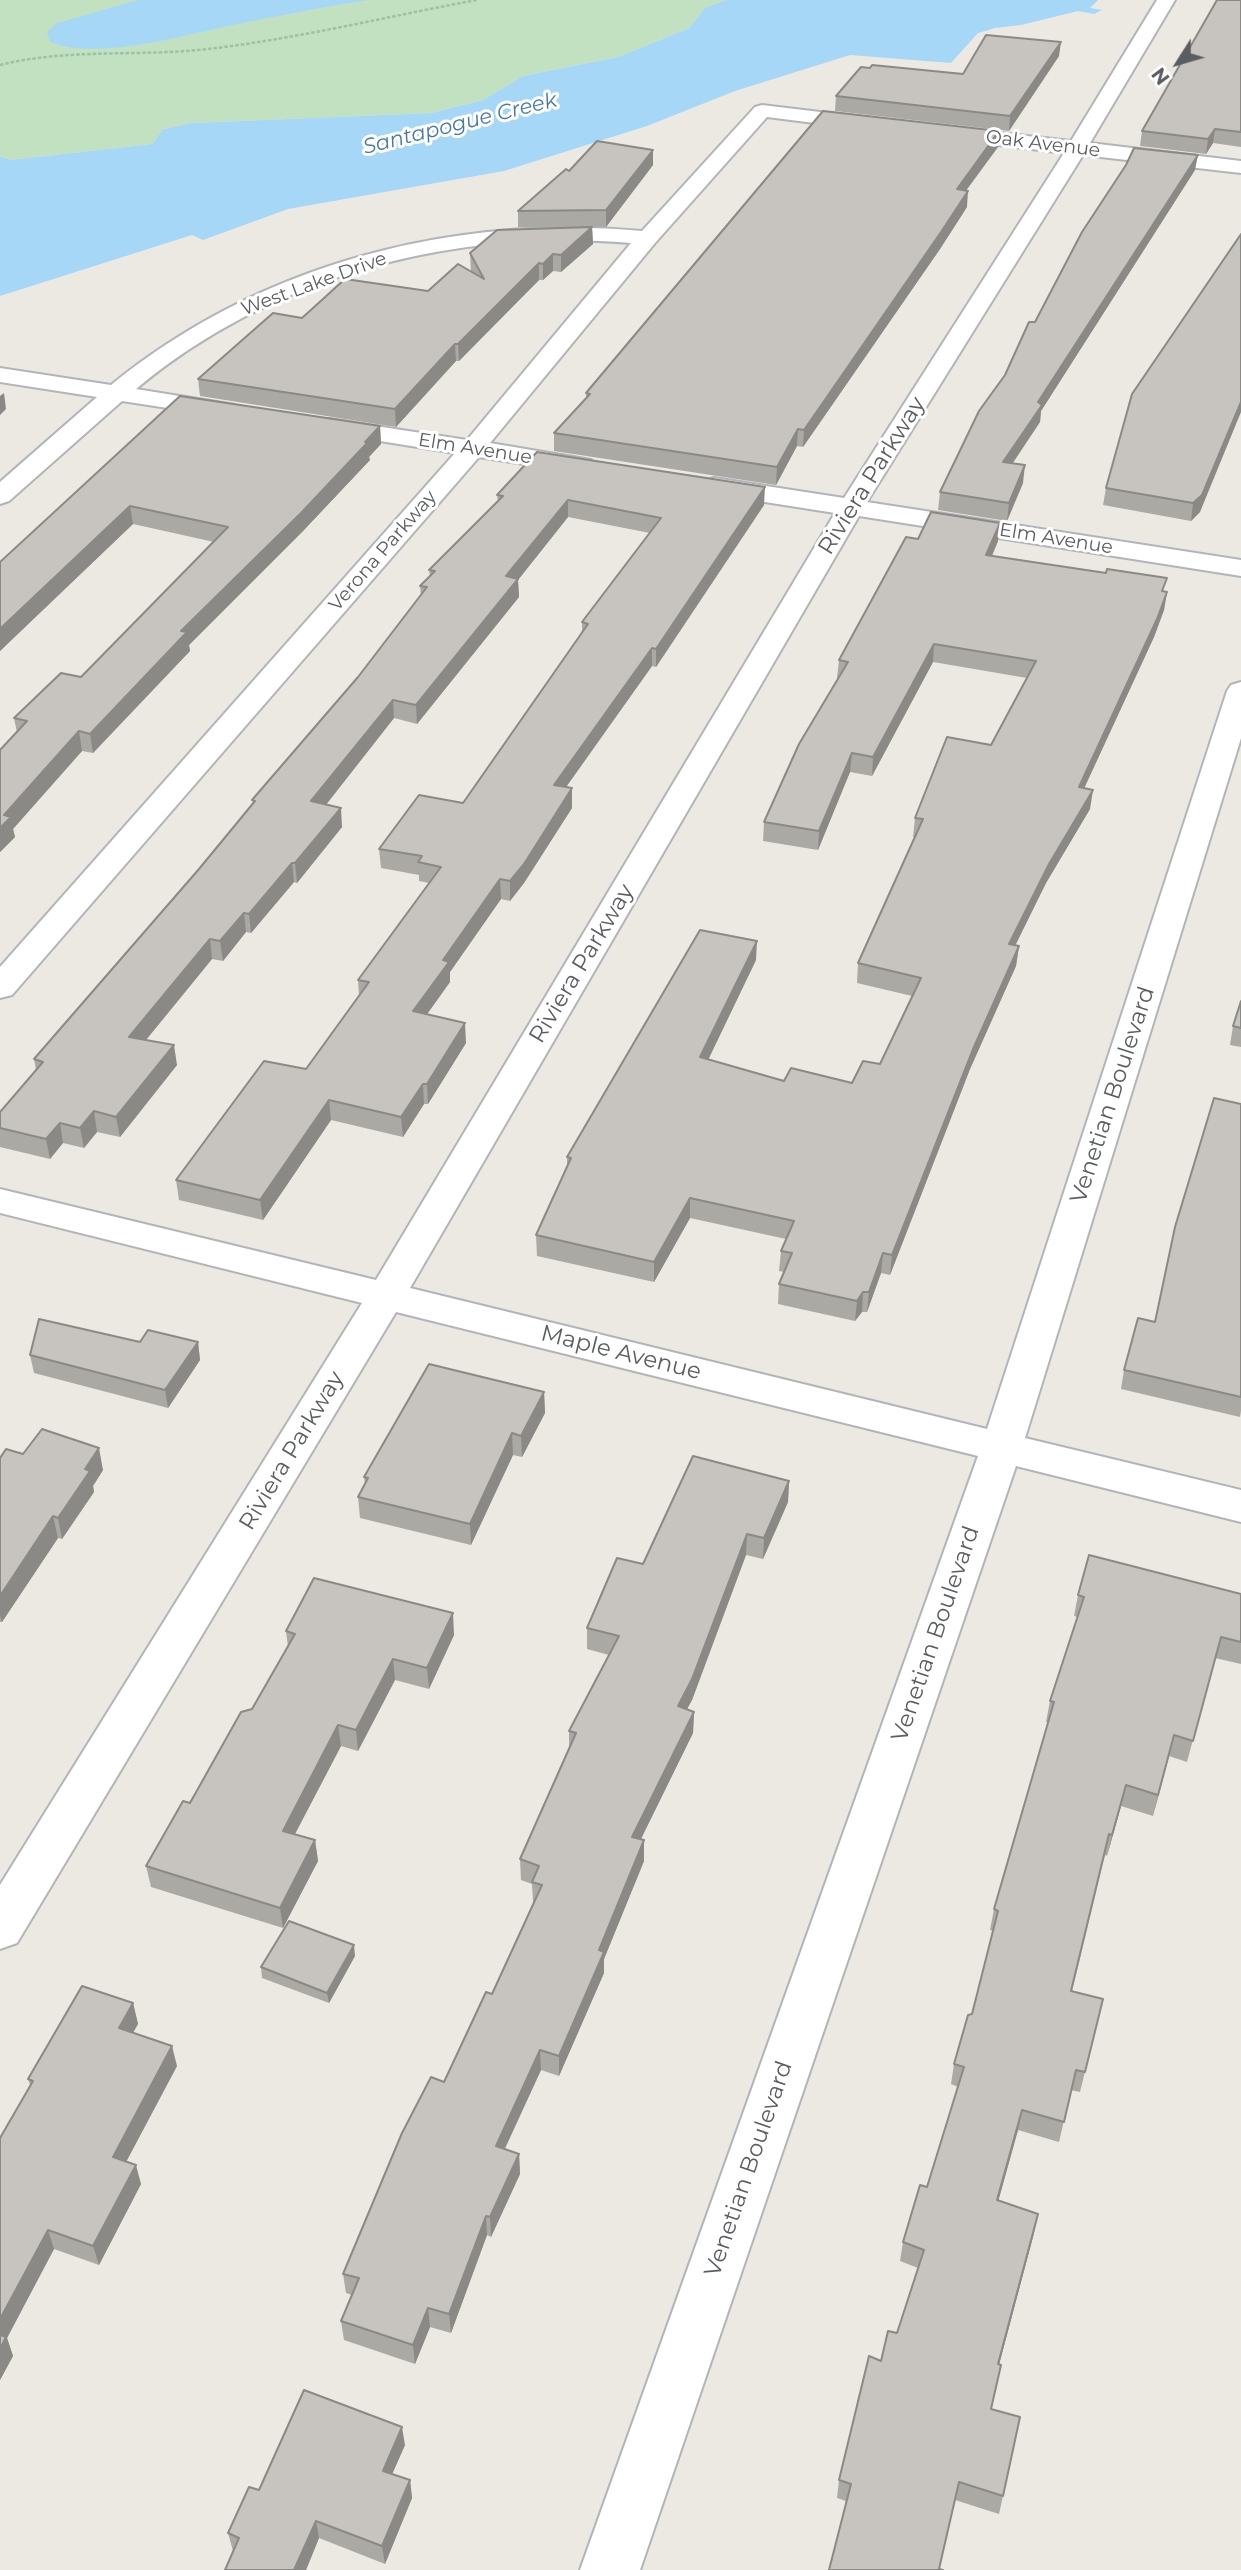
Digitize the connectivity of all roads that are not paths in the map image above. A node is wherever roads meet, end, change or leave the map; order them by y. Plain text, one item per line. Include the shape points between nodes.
1 (1166, 0) edge
2 (885, 126) edge
3 (926, 131) edge
4 (1077, 148) junction
5 (1241, 167) edge
6 (647, 238) junction
7 (0, 375) edge
8 (117, 393) junction
9 (254, 414) edge
10 (309, 423) edge
11 (473, 448) junction
12 (608, 469) edge
13 (689, 482) edge
14 (0, 496) edge
15 (852, 507) junction
16 (1241, 568) edge
17 (1241, 691) edge
18 (0, 988) edge
19 (0, 1201) edge
20 (387, 1294) junction
21 (1001, 1449) junction
22 (1241, 1506) edge
23 (0, 1928) edge
24 (610, 2570) edge

1 - 4 street, Riviera Parkway
2 - 6 street, Verona Parkway via 762,111
3 - 4 street, Oak Avenue
4 - 5 street, Oak Avenue
4 - 15 street, Riviera Parkway
6 - 8 street, West Lake Drive via 491,236 367,263 220,319
6 - 11 street, Verona Parkway
7 - 8 street
8 - 9 street
8 - 14 street, West Lake Drive
10 - 11 street, Elm Avenue
11 - 12 street, Elm Avenue
11 - 18 street, Verona Parkway
13 - 15 street, Elm Avenue
15 - 16 street, Elm Avenue
15 - 20 street, Riviera Parkway
17 - 21 street, Venetian Boulevard
19 - 20 street, Maple Avenue
20 - 21 street, Maple Avenue
20 - 23 street, Riviera Parkway
21 - 22 street, Maple Avenue
21 - 24 street, Venetian Boulevard

